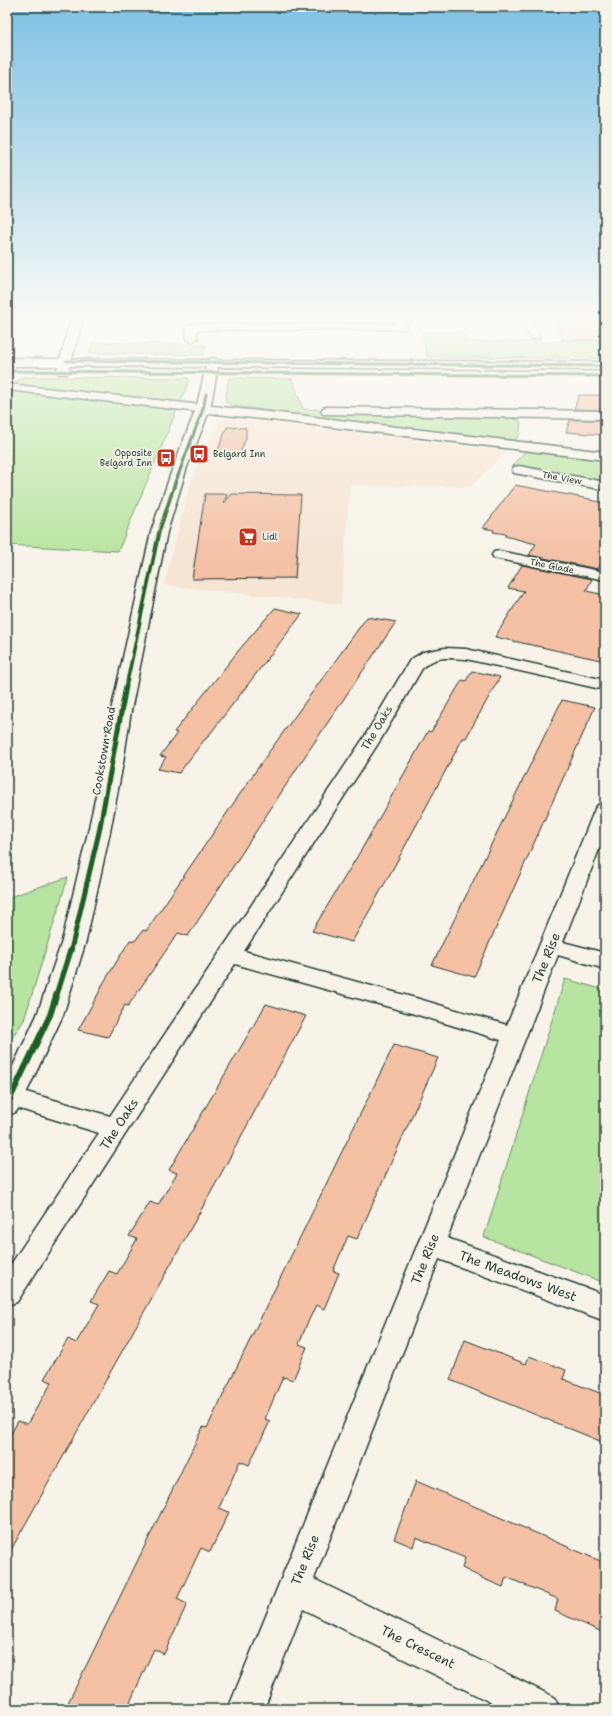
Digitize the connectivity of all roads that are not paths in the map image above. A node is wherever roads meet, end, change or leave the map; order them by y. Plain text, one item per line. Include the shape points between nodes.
1 (115, 399) edge
2 (205, 399) edge
3 (203, 409) junction
4 (327, 411) dead end
5 (535, 414) junction
6 (605, 415) edge
7 (526, 447) junction
8 (605, 456) edge
9 (519, 470) dead end
10 (605, 486) edge
11 (499, 556) dead end
12 (605, 576) edge
13 (605, 685) edge
14 (605, 809) edge
15 (551, 946) junction
16 (229, 955) junction
17 (605, 961) edge
18 (515, 1036) junction
19 (10, 1101) edge
20 (116, 1128) junction
21 (431, 1244) junction
22 (7, 1293) edge
23 (605, 1308) edge
24 (294, 1587) junction
25 (246, 1709) edge
26 (542, 1709) edge

1 - 3 street
2 - 3 street, Cookstown Road
3 - 7 street
3 - 19 street, Cookstown Road via 180,467 159,532 121,711 101,824 74,941 50,1015
4 - 5 street
5 - 6 street
5 - 7 street via 535,422
7 - 8 street
9 - 10 street, The View
11 - 12 street, The Glade
13 - 16 street, The Oaks via 466,654 429,655 416,664 372,739
14 - 15 street, The Rise
15 - 17 street
15 - 18 street, The Rise
16 - 18 street
16 - 20 street, The Oaks
18 - 21 street, The Rise
19 - 20 street
20 - 22 street, The Oaks
21 - 23 street, The Meadows West
21 - 24 street, The Rise
24 - 25 street, The Rise
24 - 26 street, The Crescent

